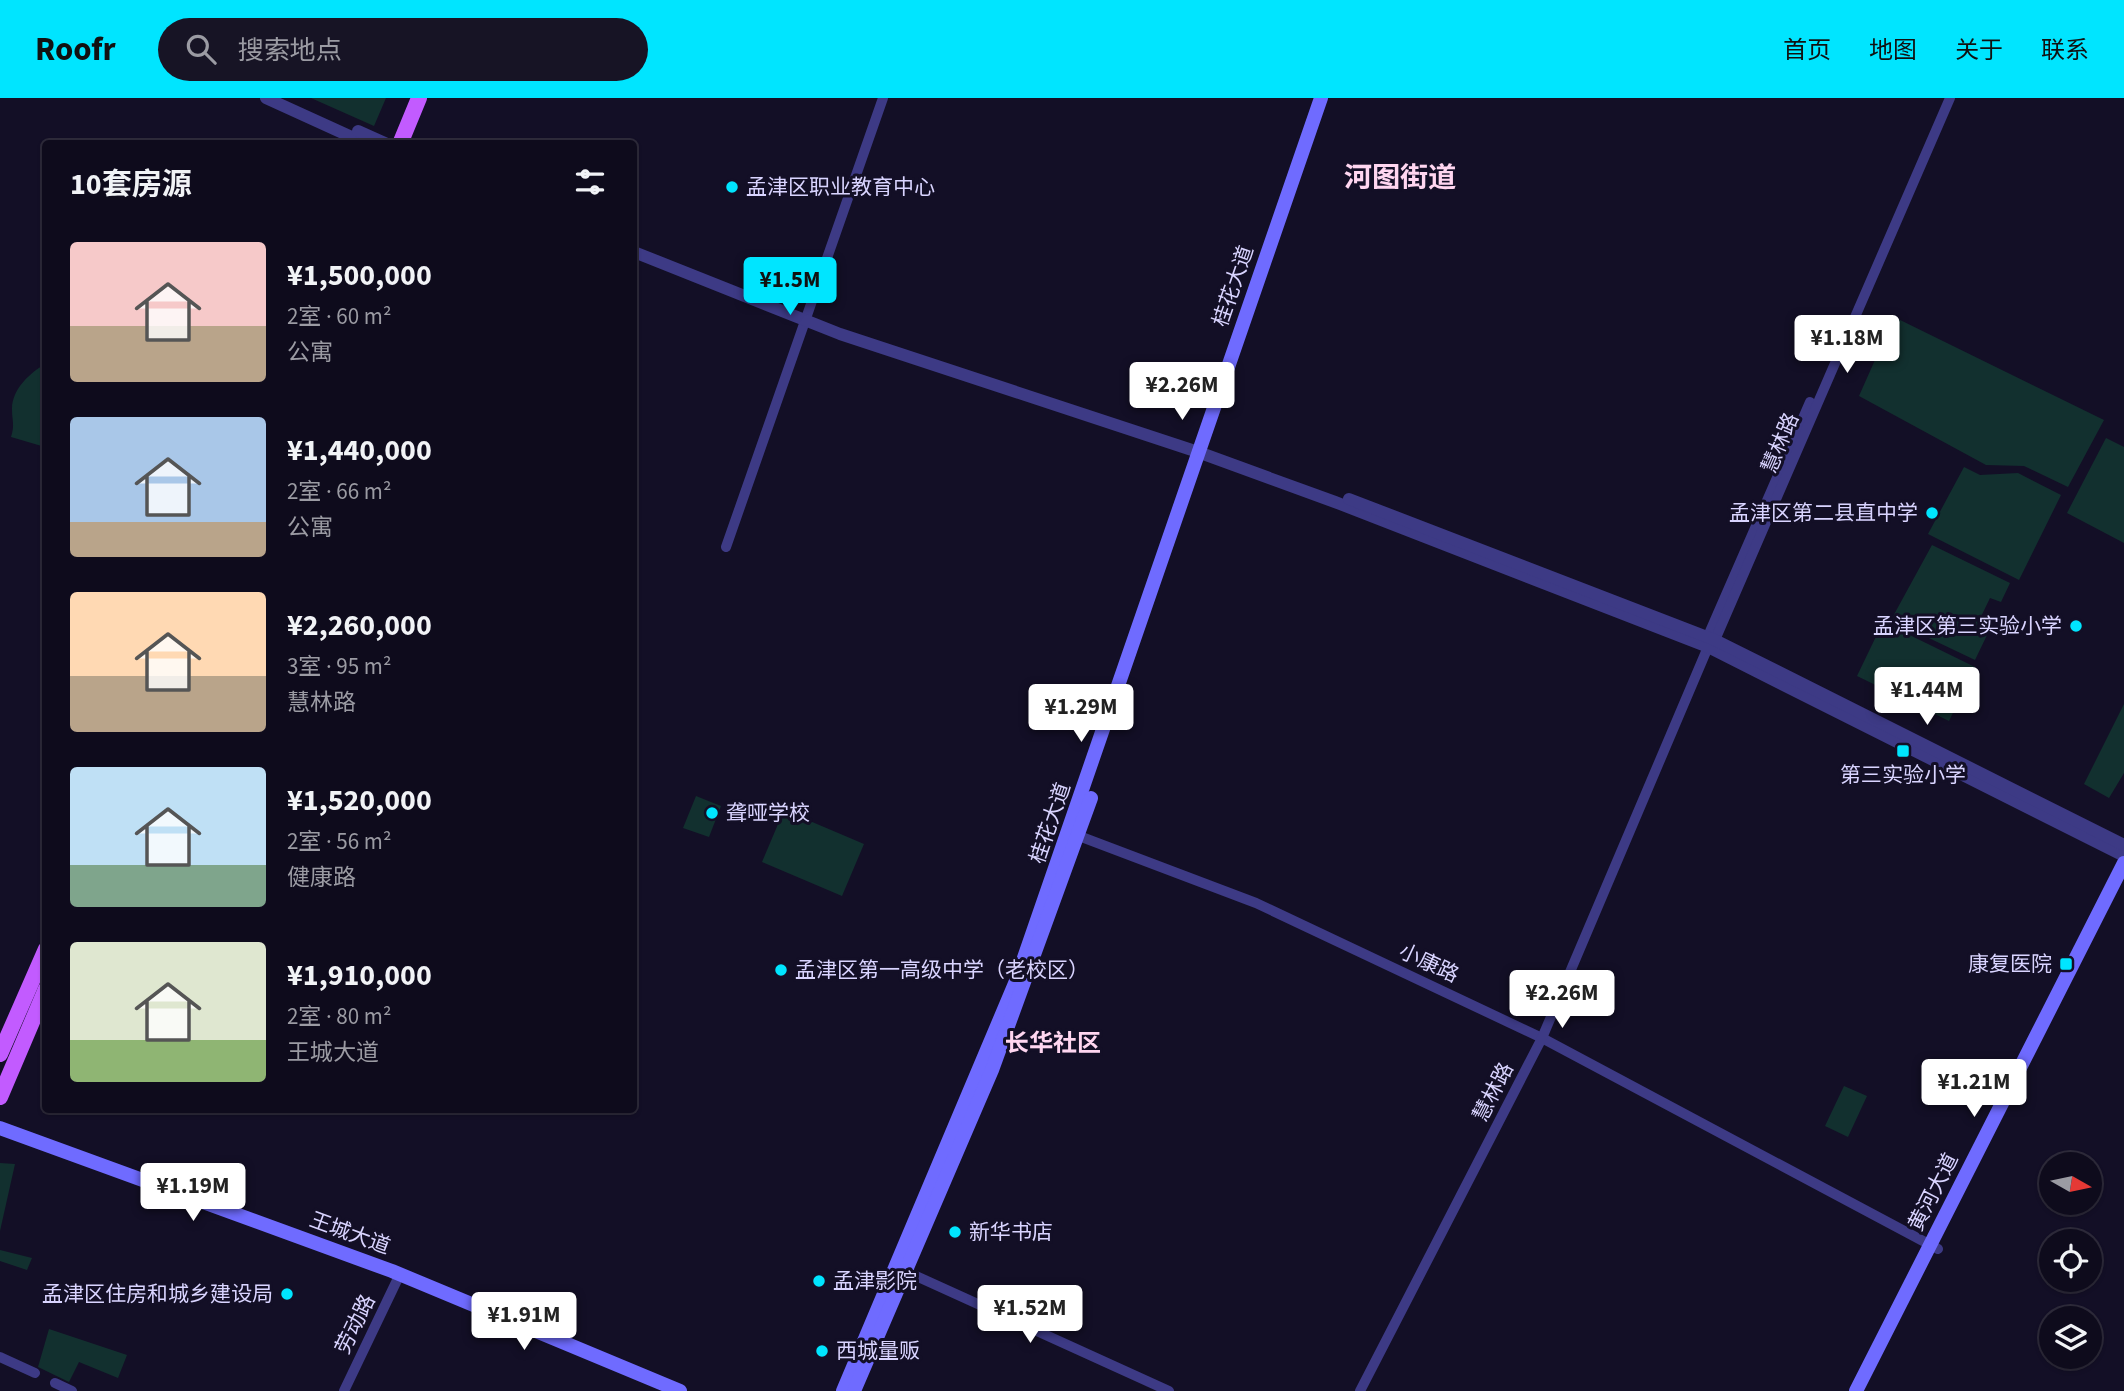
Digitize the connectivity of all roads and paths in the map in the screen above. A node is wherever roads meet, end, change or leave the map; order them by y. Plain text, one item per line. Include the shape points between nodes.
1 (266, 98) edge
2 (285, 98) edge
3 (410, 98) edge
4 (419, 98) edge
5 (883, 98) edge
6 (1321, 98) edge
7 (1331, 98) edge
8 (1944, 98) edge
9 (1950, 98) edge
10 (358, 140) edge
11 (379, 140) edge
12 (390, 140) edge
13 (402, 140) edge
14 (637, 245) edge
15 (637, 253) edge
16 (806, 318) junction
17 (1203, 450) junction
18 (726, 547) dead end
19 (1710, 641) junction
20 (1079, 836) junction
21 (2124, 845) edge
22 (2124, 856) edge
23 (2124, 863) edge
24 (2124, 884) edge
25 (42, 958) edge
26 (42, 998) edge
27 (1542, 1038) junction
28 (0, 1054) edge
29 (0, 1097) edge
30 (0, 1128) edge
31 (0, 1135) edge
32 (1938, 1249) junction
33 (905, 1271) junction
34 (399, 1277) junction
35 (0, 1357) edge
36 (35, 1373) dead end
37 (55, 1383) dead end
38 (72, 1391) edge
39 (344, 1391) edge
40 (664, 1391) edge
41 (680, 1391) edge
42 (843, 1391) edge
43 (854, 1391) edge
44 (1169, 1391) edge
45 (1360, 1391) edge
46 (1856, 1391) edge
47 (1866, 1391) edge

1 - 10 street
2 - 11 street
3 - 12 main road
4 - 13 main road
5 - 16 street
6 - 17 main road, 桂花大道
7 - 17 main road, 桂花大道
8 - 19 street, 慧林路
9 - 19 street, 慧林路
14 - 16 street
15 - 16 street
16 - 17 street
16 - 18 street
17 - 19 street
17 - 20 main road, 桂花大道
17 - 42 main road, 桂花大道 via 1016,981
19 - 21 street
19 - 22 street
19 - 27 street, 慧林路
20 - 27 street, 小康路 via 1256,903
20 - 33 main road, 桂花大道 via 992,1070
23 - 46 main road, 黄河大道
24 - 32 main road, 黄河大道
25 - 28 main road
26 - 29 main road
27 - 32 street, 小康路
27 - 45 street, 慧林路
30 - 34 main road, 王城大道
31 - 34 main road, 王城大道
32 - 47 main road, 黄河大道
33 - 43 main road, 桂花大道
33 - 44 street
34 - 39 street, 劳动路
34 - 40 main road, 王城大道
34 - 41 main road, 王城大道
35 - 36 street
37 - 38 street

